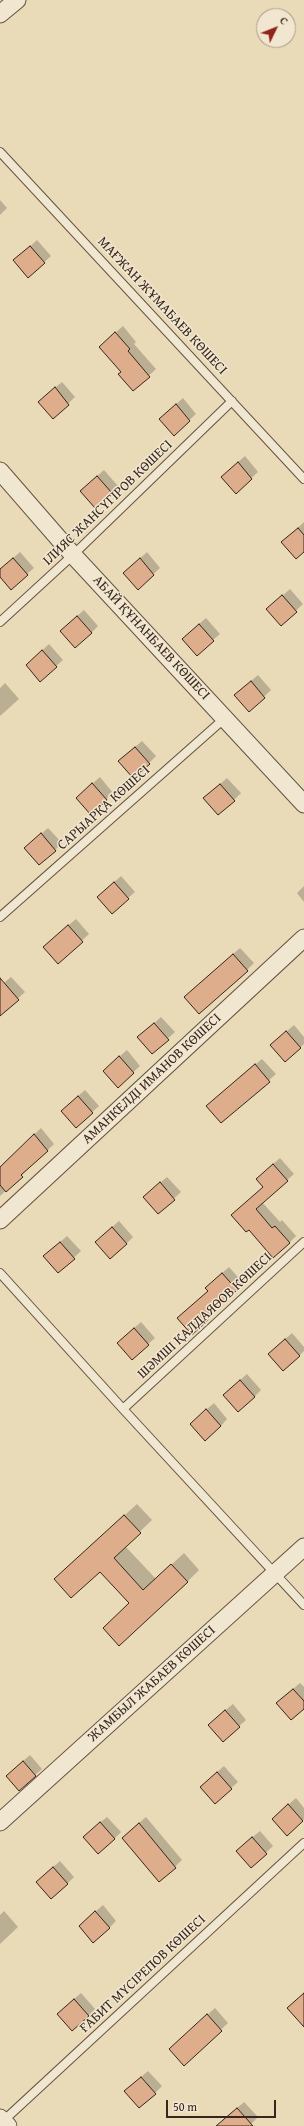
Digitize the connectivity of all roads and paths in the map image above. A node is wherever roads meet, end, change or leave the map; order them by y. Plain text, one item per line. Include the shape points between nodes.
1 (17, 0) edge
2 (0, 14) edge
3 (0, 152) edge
4 (232, 401) junction
5 (0, 471) edge
6 (304, 479) edge
7 (73, 554) junction
8 (0, 622) edge
9 (225, 718) junction
10 (304, 804) edge
11 (0, 917) edge
12 (304, 938) edge
13 (0, 1220) edge
14 (304, 1242) edge
15 (0, 1273) edge
16 (123, 1409) junction
17 (304, 1547) edge
18 (274, 1574) junction
19 (304, 1605) edge
20 (0, 1822) edge
21 (304, 1843) edge
22 (3, 2122) edge

1 - 2 street
3 - 4 lane, МАҒЖАН ЖҰМАБАЕВ КӨШЕСІ
4 - 6 lane, МАҒЖАН ЖҰМАБАЕВ КӨШЕСІ
4 - 7 lane, ІЛИЯС ЖАНСҮГІРОВ КӨШЕСІ
5 - 7 street, АБАЙ ҚҰНАНБАЕВ КӨШЕСІ
7 - 8 lane, ІЛИЯС ЖАНСҮГІРОВ КӨШЕСІ
7 - 9 street, АБАЙ ҚҰНАНБАЕВ КӨШЕСІ
9 - 10 street, АБАЙ ҚҰНАНБАЕВ КӨШЕСІ
9 - 11 lane, САРЫАРҚА КӨШЕСІ
12 - 13 street, АМАНКЕЛДІ ИМАНОВ КӨШЕСІ
14 - 16 lane, ШӘМШІ ҚАЛДАЯӨОВ КӨШЕСІ
15 - 16 lane
16 - 18 lane
17 - 18 street, ЖАМБЫЛ ЖАБАЕВ КӨШЕСІ
18 - 19 lane
18 - 20 street, ЖАМБЫЛ ЖАБАЕВ КӨШЕСІ
21 - 22 lane, ҒАБИТ МҮСІРЕПОВ КӨШЕСІ

